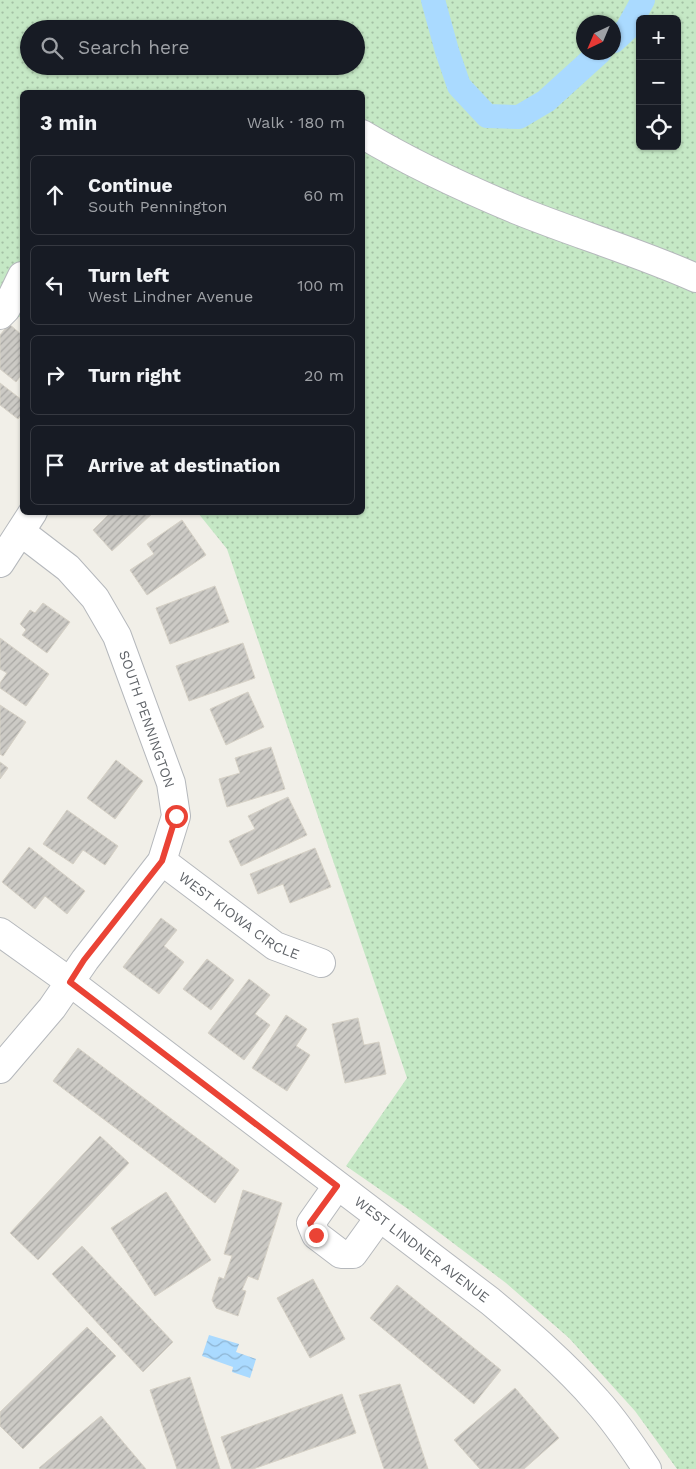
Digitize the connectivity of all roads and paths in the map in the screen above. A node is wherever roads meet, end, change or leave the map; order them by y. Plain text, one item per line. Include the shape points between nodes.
1 (365, 136) edge
2 (696, 278) edge
3 (20, 280) edge
4 (0, 315) edge
5 (27, 522) edge
6 (0, 563) edge
7 (162, 861) junction
8 (0, 932) edge
9 (321, 963) dead end
10 (70, 982) junction
11 (0, 1069) edge
12 (337, 1186) junction
13 (379, 1218) junction
14 (647, 1469) edge

1 - 2 street via 429,171 517,210
3 - 4 street
5 - 6 street
5 - 7 street, SOUTH PENNINGTON via 94,598 117,636 171,784 176,816
7 - 9 street, WEST KIOWA CIRCLE via 274,946
7 - 10 street, SOUTH PENNINGTON
8 - 10 street, WEST LINDNER AVENUE
10 - 11 street, SOUTH PENNINGTON
10 - 12 street, WEST LINDNER AVENUE
12 - 13 street, WEST LINDNER AVENUE
12 - 13 street via 310,1223 316,1235 341,1254 353,1254
13 - 14 street, WEST LINDNER AVENUE via 532,1336 598,1401

